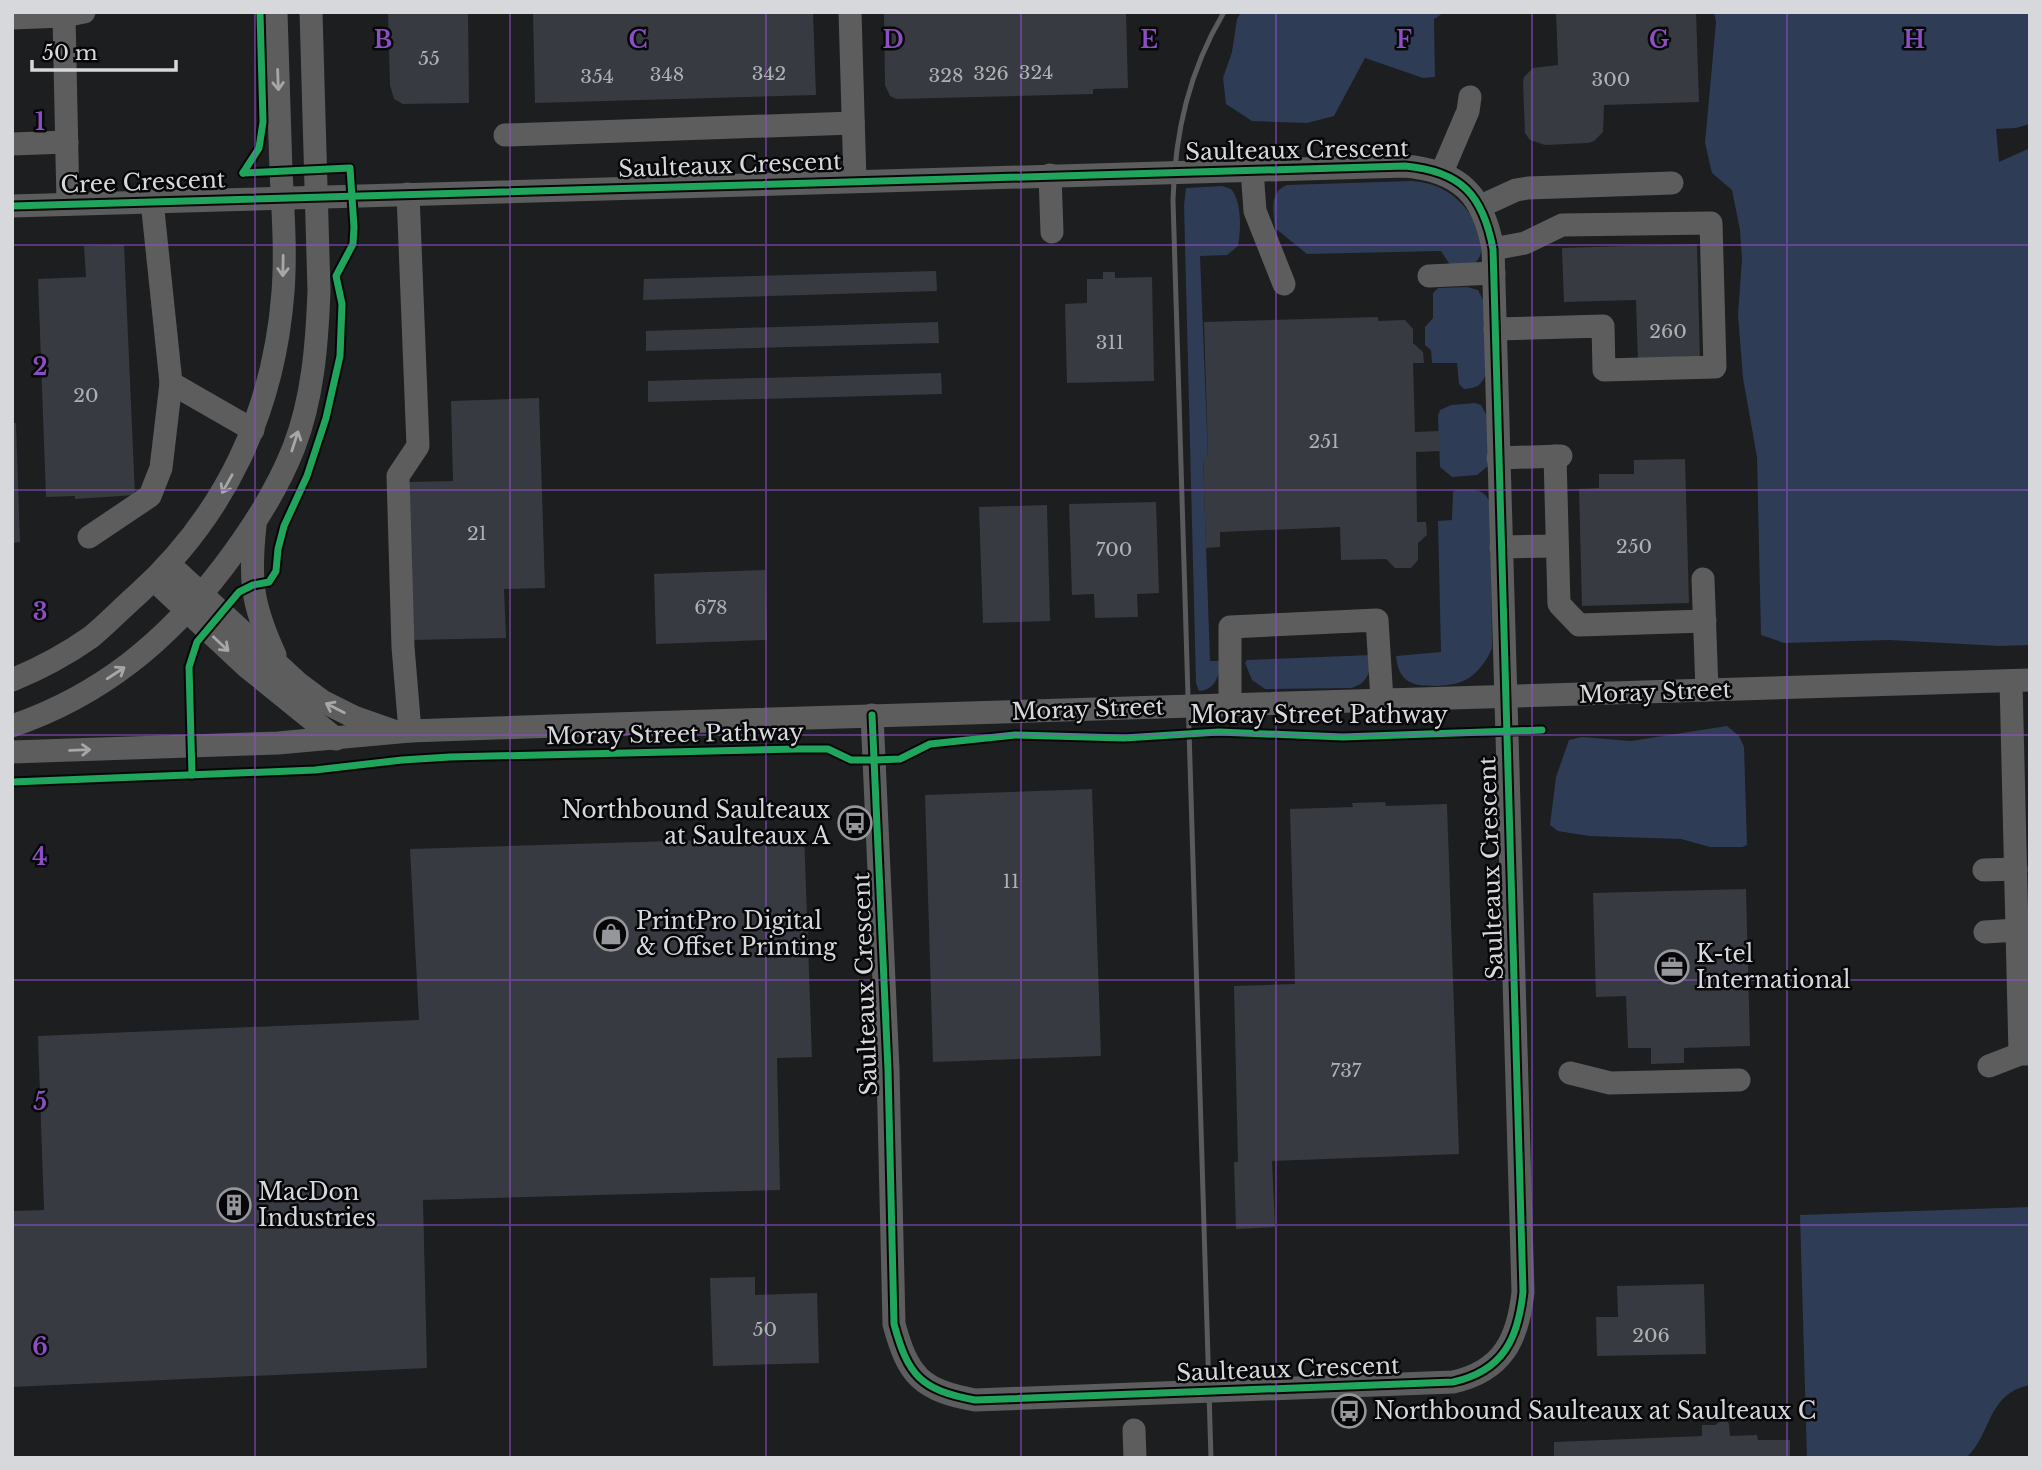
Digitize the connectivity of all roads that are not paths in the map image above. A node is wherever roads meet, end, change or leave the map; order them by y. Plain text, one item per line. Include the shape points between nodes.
1 (276, 12) edge
2 (311, 12) edge
3 (850, 12) edge
4 (74, 14) edge
5 (12, 18) edge
6 (1470, 97) dead end
7 (853, 123) junction
8 (505, 135) dead end
9 (66, 142) junction
10 (12, 144) edge
11 (1252, 170) junction
12 (1442, 172) junction
13 (1050, 175) junction
14 (855, 181) junction
15 (1672, 183) dead end
16 (408, 194) junction
17 (316, 196) junction
18 (282, 198) junction
19 (152, 201) junction
20 (68, 204) junction
21 (12, 205) edge
22 (1481, 206) junction
23 (1052, 232) dead end
24 (1493, 249) junction
25 (1494, 273) junction
26 (1429, 276) dead end
27 (1284, 284) dead end
28 (1495, 329) junction
29 (171, 383) junction
30 (253, 430) junction
31 (1498, 458) junction
32 (255, 524) junction
33 (89, 537) dead end
34 (1557, 546) junction
35 (1501, 547) junction
36 (161, 572) junction
37 (1703, 579) dead end
38 (194, 604) junction
39 (1705, 621) junction
40 (279, 664) junction
41 (12, 680) edge
42 (2020, 680) edge
43 (1707, 690) junction
44 (1504, 696) junction
45 (1382, 700) junction
46 (1230, 705) junction
47 (872, 715) junction
48 (12, 726) edge
49 (404, 732) junction
50 (336, 740) junction
51 (12, 752) edge
52 (2022, 805) edge
53 (2015, 869) junction
54 (1984, 870) dead end
55 (2021, 926) edge
56 (1986, 932) dead end
57 (2025, 1054) edge
58 (1989, 1066) dead end
59 (1570, 1073) dead end
60 (1739, 1080) dead end
61 (1134, 1430) dead end
62 (1135, 1458) edge

1 -> 18 street
2 - 17 street
3 - 7 street
4 - 5 street
4 - 9 street
6 - 12 street
7 - 8 street
7 - 14 street
9 - 10 street
9 - 20 street
11 - 12 street, Saulteaux Crescent via 1405,166
11 - 13 street, Saulteaux Crescent
11 - 27 street via 1255,211
12 - 22 street, Saulteaux Crescent
13 - 14 street, Saulteaux Crescent
13 - 23 street
14 - 16 street, Saulteaux Crescent
15 - 22 street via 1528,188
16 - 17 street, Saulteaux Crescent
16 - 49 street via 418,446 398,476
17 - 18 street, Cree Crescent
32 -> 17 street via 294,446 314,369 319,291
18 - 19 street, Cree Crescent
18 -> 30 street via 283,292 278,338
19 - 20 street, Cree Crescent
19 - 29 street
20 - 21 street, Cree Crescent
22 - 24 street, Saulteaux Crescent
24 - 25 street, Saulteaux Crescent
24 - 28 street via 1525,243 1562,225 1711,223 1715,367 1604,370 1603,326
25 - 26 street
25 - 28 street, Saulteaux Crescent
28 - 31 street, Saulteaux Crescent
29 - 30 street
29 - 33 street via 161,468 150,496
30 -> 36 street via 218,500 194,537
31 - 34 street via 1558,456
31 - 35 street, Saulteaux Crescent
32 - 38 street
32 - 40 street via 254,597
34 - 35 street
34 - 39 street via 1559,604 1579,625
35 - 44 street, Saulteaux Crescent
36 - 38 street, Moray Street
36 - 41 street via 91,637
37 - 39 street
38 - 40 street, Moray Street
48 -> 38 street via 37,718 119,672 152,647
38 -> 50 street, Moray Street via 256,675
39 - 43 street
49 -> 40 street, Moray Street via 354,717 322,701
42 - 43 street, Moray Street
42 - 52 street
43 - 44 street, Moray Street
44 - 45 street, Moray Street
44 - 47 street, Saulteaux Crescent via 1523,1292 1514,1336 1504,1354 1486,1370 1453,1382 1015,1399 975,1400 934,1388 915,1375 894,1324 889,1083
45 - 46 street, Moray Street
45 - 46 street via 1377,620 1230,627
46 - 47 street, Moray Street
47 - 49 street, Moray Street
49 - 50 street, Moray Street
51 -> 50 street, Moray Street
52 - 53 street
53 - 54 street
53 - 55 street
55 - 56 street
55 - 57 street
57 - 58 street
59 - 60 street via 1609,1083
61 - 62 street

